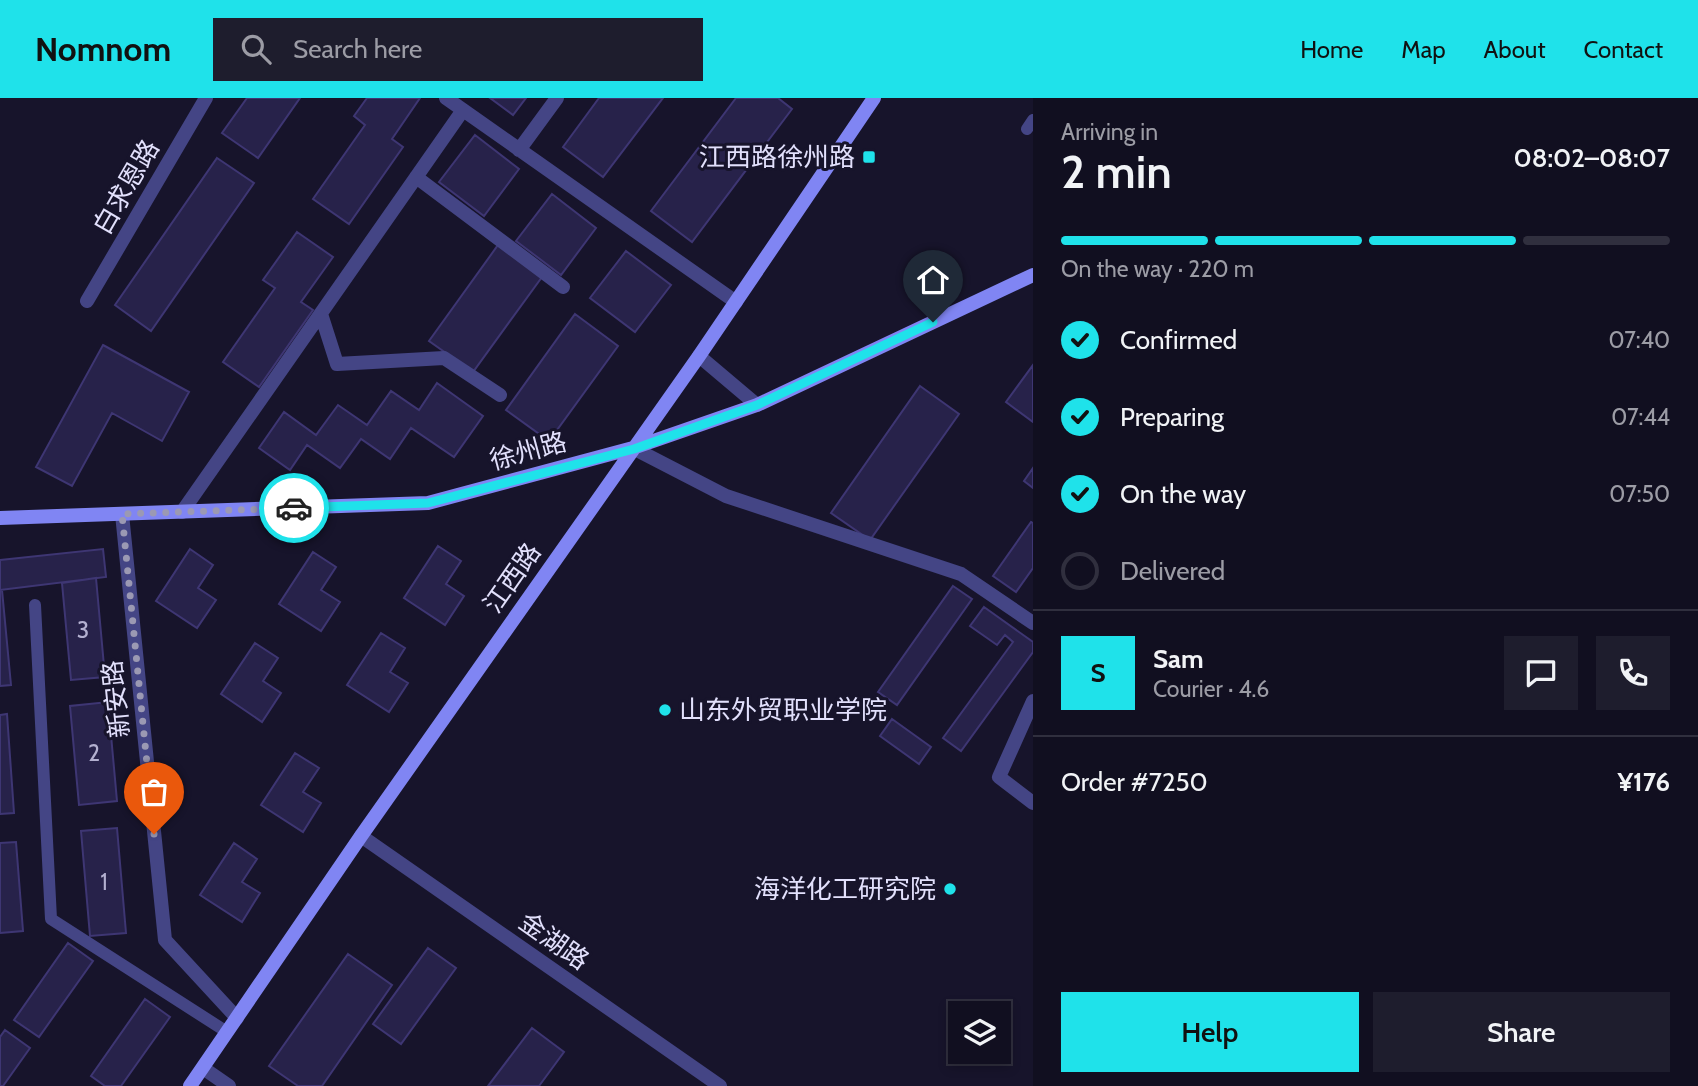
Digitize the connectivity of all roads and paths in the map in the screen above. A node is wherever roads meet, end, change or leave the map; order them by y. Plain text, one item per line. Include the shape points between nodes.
1 (206, 98) edge
2 (446, 98) edge
3 (557, 98) edge
4 (874, 98) edge
5 (463, 110) junction
6 (519, 150) junction
7 (416, 177) junction
8 (1033, 275) edge
9 (562, 288) dead end
10 (87, 301) dead end
11 (736, 302) junction
12 (321, 314) junction
13 (699, 356) junction
14 (500, 395) dead end
15 (757, 405) junction
16 (634, 449) junction
17 (182, 512) junction
18 (122, 514) junction
19 (0, 518) edge
20 (35, 605) dead end
21 (1033, 623) edge
22 (1033, 701) edge
23 (1033, 803) edge
24 (360, 836) junction
25 (237, 1018) junction
26 (227, 1032) junction
27 (203, 1068) junction
28 (190, 1086) edge
29 (229, 1086) edge
30 (720, 1086) edge

1 - 10 street, 白求恩路
2 - 5 street
3 - 6 street
4 - 11 main road, 江西路
5 - 6 street
5 - 7 street
6 - 11 street
7 - 9 street
7 - 12 street
8 - 15 main road, 徐州路
11 - 13 main road, 江西路
12 - 14 street via 337,364 444,358
12 - 17 street
13 - 15 street
13 - 16 main road, 江西路
15 - 16 main road, 徐州路
16 - 17 main road, 徐州路 via 428,503
16 - 21 street via 726,496 961,574
16 - 24 main road, 江西路
17 - 18 main road, 徐州路
18 - 19 main road, 徐州路
18 - 25 street, 新安路 via 165,940
20 - 26 lane via 51,919
22 - 23 street via 999,776
24 - 25 main road, 江西路
24 - 30 street, 金湖路
25 - 26 main road, 江西路
26 - 27 main road, 江西路
27 - 28 main road, 江西路
27 - 29 street

